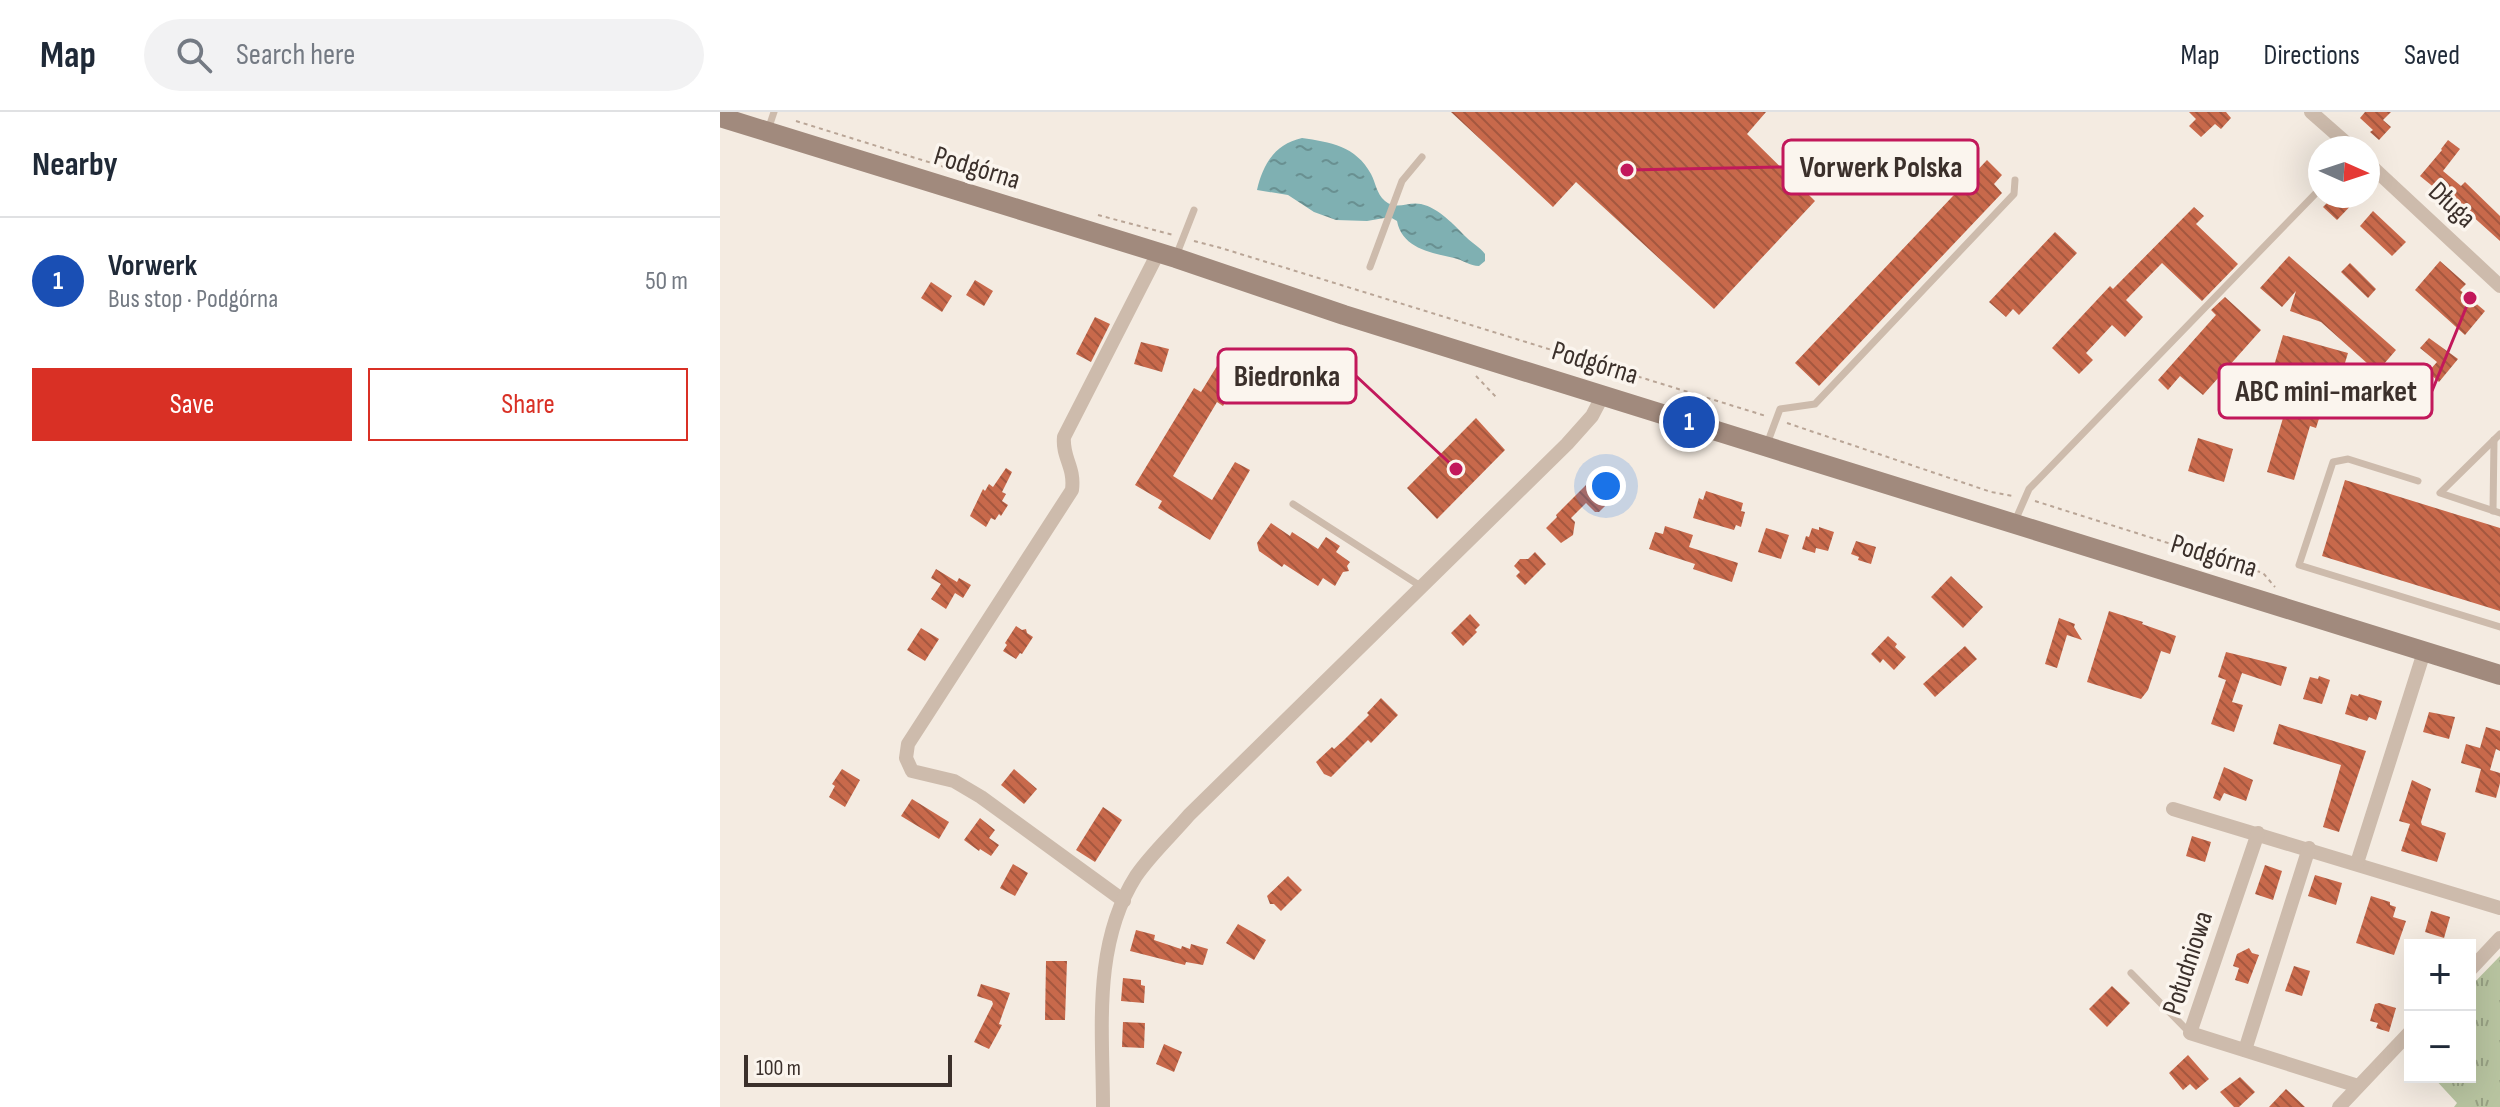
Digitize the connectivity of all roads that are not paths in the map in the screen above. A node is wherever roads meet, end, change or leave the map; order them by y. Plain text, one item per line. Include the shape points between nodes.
1 (2311, 112) edge
2 (720, 117) edge
3 (2329, 118) edge
4 (772, 120) edge
5 (2343, 136) edge
6 (1422, 157) dead end
7 (2380, 174) edge
8 (2015, 180) dead end
9 (2308, 201) edge
10 (1194, 210) dead end
11 (1172, 250) junction
12 (1370, 267) dead end
13 (2500, 286) edge
14 (1603, 395) junction
15 (2497, 437) edge
16 (1766, 446) junction
17 (2418, 481) dead end
18 (1293, 504) dead end
19 (2497, 512) edge
20 (2015, 523) junction
21 (1422, 587) junction
22 (2500, 627) edge
23 (2424, 652) junction
24 (2500, 675) edge
25 (2173, 809) dead end
26 (2258, 833) junction
27 (2309, 848) junction
28 (2357, 863) junction
29 (1124, 901) junction
30 (2500, 908) edge
31 (2500, 938) edge
32 (2476, 964) edge
33 (2131, 973) dead end
34 (2190, 1033) junction
35 (2404, 1038) edge
36 (2245, 1050) junction
37 (2358, 1086) junction
38 (1103, 1107) edge
39 (2339, 1107) edge

1 - 3 street
2 - 4 main road, Podgórna
3 - 5 street
4 - 11 main road, Podgórna
6 - 12 lane via 1402,181
7 - 13 street, Długa
8 - 16 lane via 2014,194 1815,404 1780,409
9 - 20 lane via 2029,489
10 - 11 lane
11 - 14 main road, Podgórna via 1344,315
11 - 29 street via 1064,437 1072,490 908,744 906,758 912,771 954,781 981,797
14 - 16 main road, Podgórna
14 - 21 street via 1567,444
15 - 19 lane
15 - 19 lane via 2440,493
16 - 20 main road, Podgórna
17 - 22 lane via 2348,459 2333,462 2299,565
18 - 21 lane
20 - 23 main road, Podgórna
21 - 29 street via 1189,815 1136,876
23 - 24 main road, Podgórna
23 - 28 street
25 - 26 street
26 - 27 street
26 - 34 street, Południowa
27 - 28 street
27 - 36 street
28 - 30 street
29 - 38 street via 1105,965
31 - 32 street
33 - 34 lane
34 - 36 street, Południowa
35 - 37 street
36 - 37 street, Południowa
37 - 39 street

